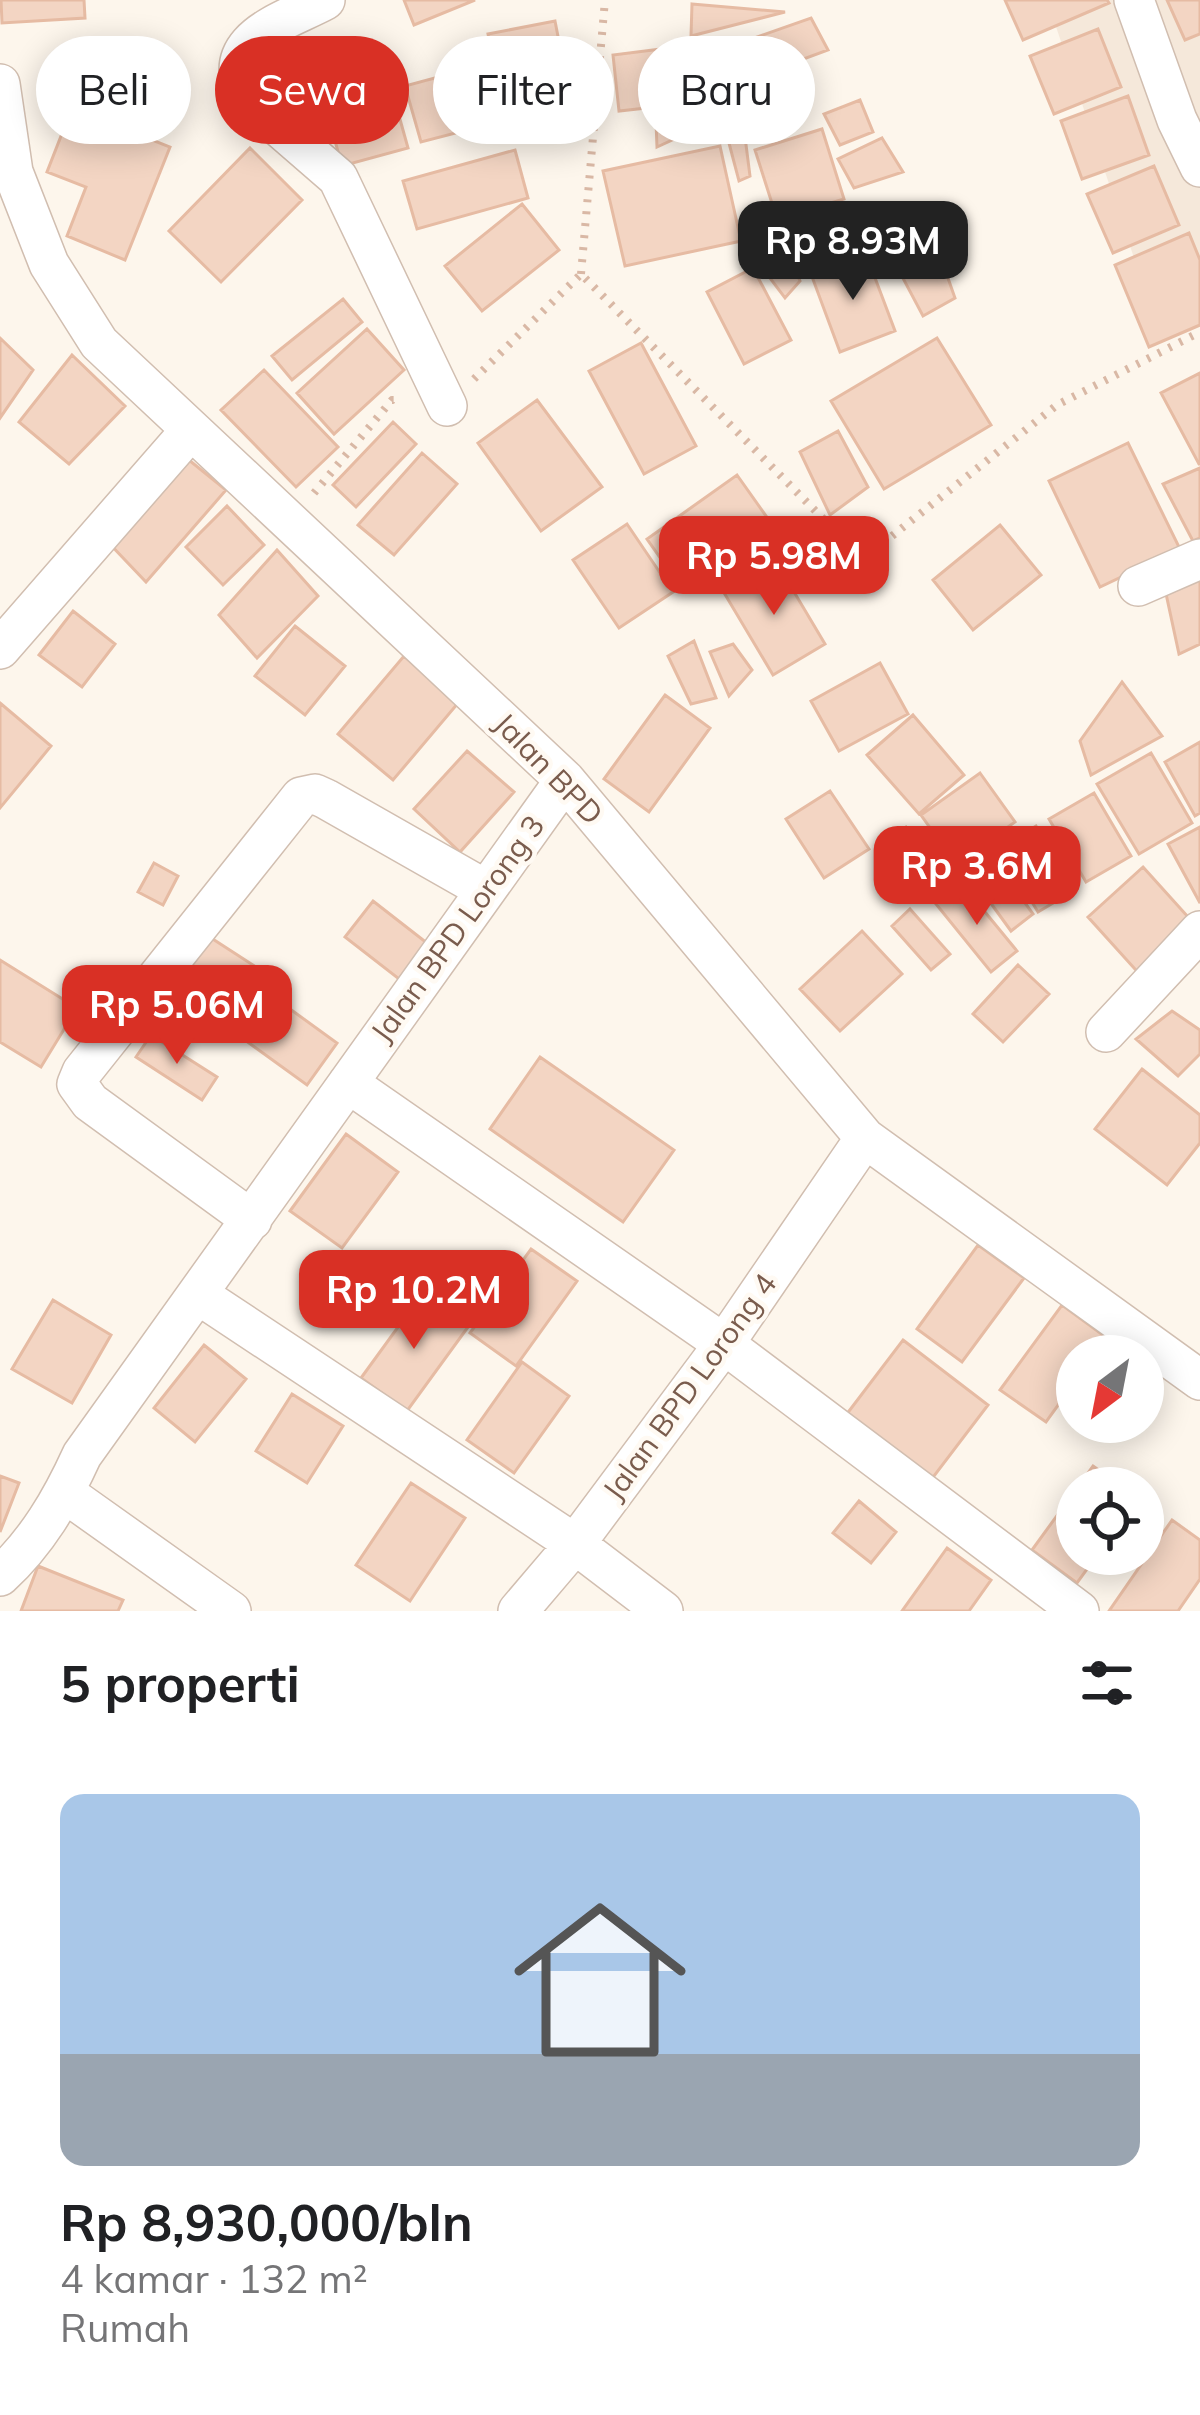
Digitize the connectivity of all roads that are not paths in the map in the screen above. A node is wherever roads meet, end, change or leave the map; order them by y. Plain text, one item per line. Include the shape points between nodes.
1 (325, 0) edge
2 (1134, 0) edge
3 (0, 84) edge
4 (1200, 167) edge
5 (7, 177) edge
6 (447, 406) road end
7 (190, 431) junction
8 (1200, 559) edge
9 (1138, 586) dead end
10 (0, 649) edge
11 (566, 780) junction
12 (486, 890) junction
13 (1200, 931) edge
14 (1106, 1032) dead end
15 (348, 1083) junction
16 (865, 1138) junction
17 (252, 1220) junction
18 (199, 1295) junction
19 (724, 1344) junction
20 (1200, 1380) edge
21 (65, 1492) junction
22 (575, 1544) junction
23 (0, 1576) edge
24 (231, 1611) edge
25 (518, 1611) edge
26 (663, 1611) edge
27 (1079, 1611) edge

1 - 6 street via 258,33 239,61 240,85 338,178
2 - 4 street
3 - 5 street, Jalan BPD
5 - 7 street, Jalan BPD via 99,343
7 - 10 street
7 - 11 street, Jalan BPD
8 - 9 street
11 - 12 street, Jalan BPD Lorong 3
11 - 16 street, Jalan BPD
12 - 15 street, Jalan BPD Lorong 3
12 - 17 street via 326,799 302,797 82,1072 77,1084 90,1102
13 - 14 street
15 - 17 street, Jalan BPD Lorong 3
15 - 19 street
16 - 19 street, Jalan BPD Lorong 4
16 - 20 street, Jalan BPD
17 - 18 street, Jalan BPD Lorong 3
18 - 21 street, Jalan BPD Lorong 3 via 82,1455
18 - 22 street
19 - 22 street, Jalan BPD Lorong 4
19 - 27 street
21 - 23 street, Jalan BPD Lorong 3
21 - 24 street
22 - 25 street, Jalan BPD Lorong 4
22 - 26 street

